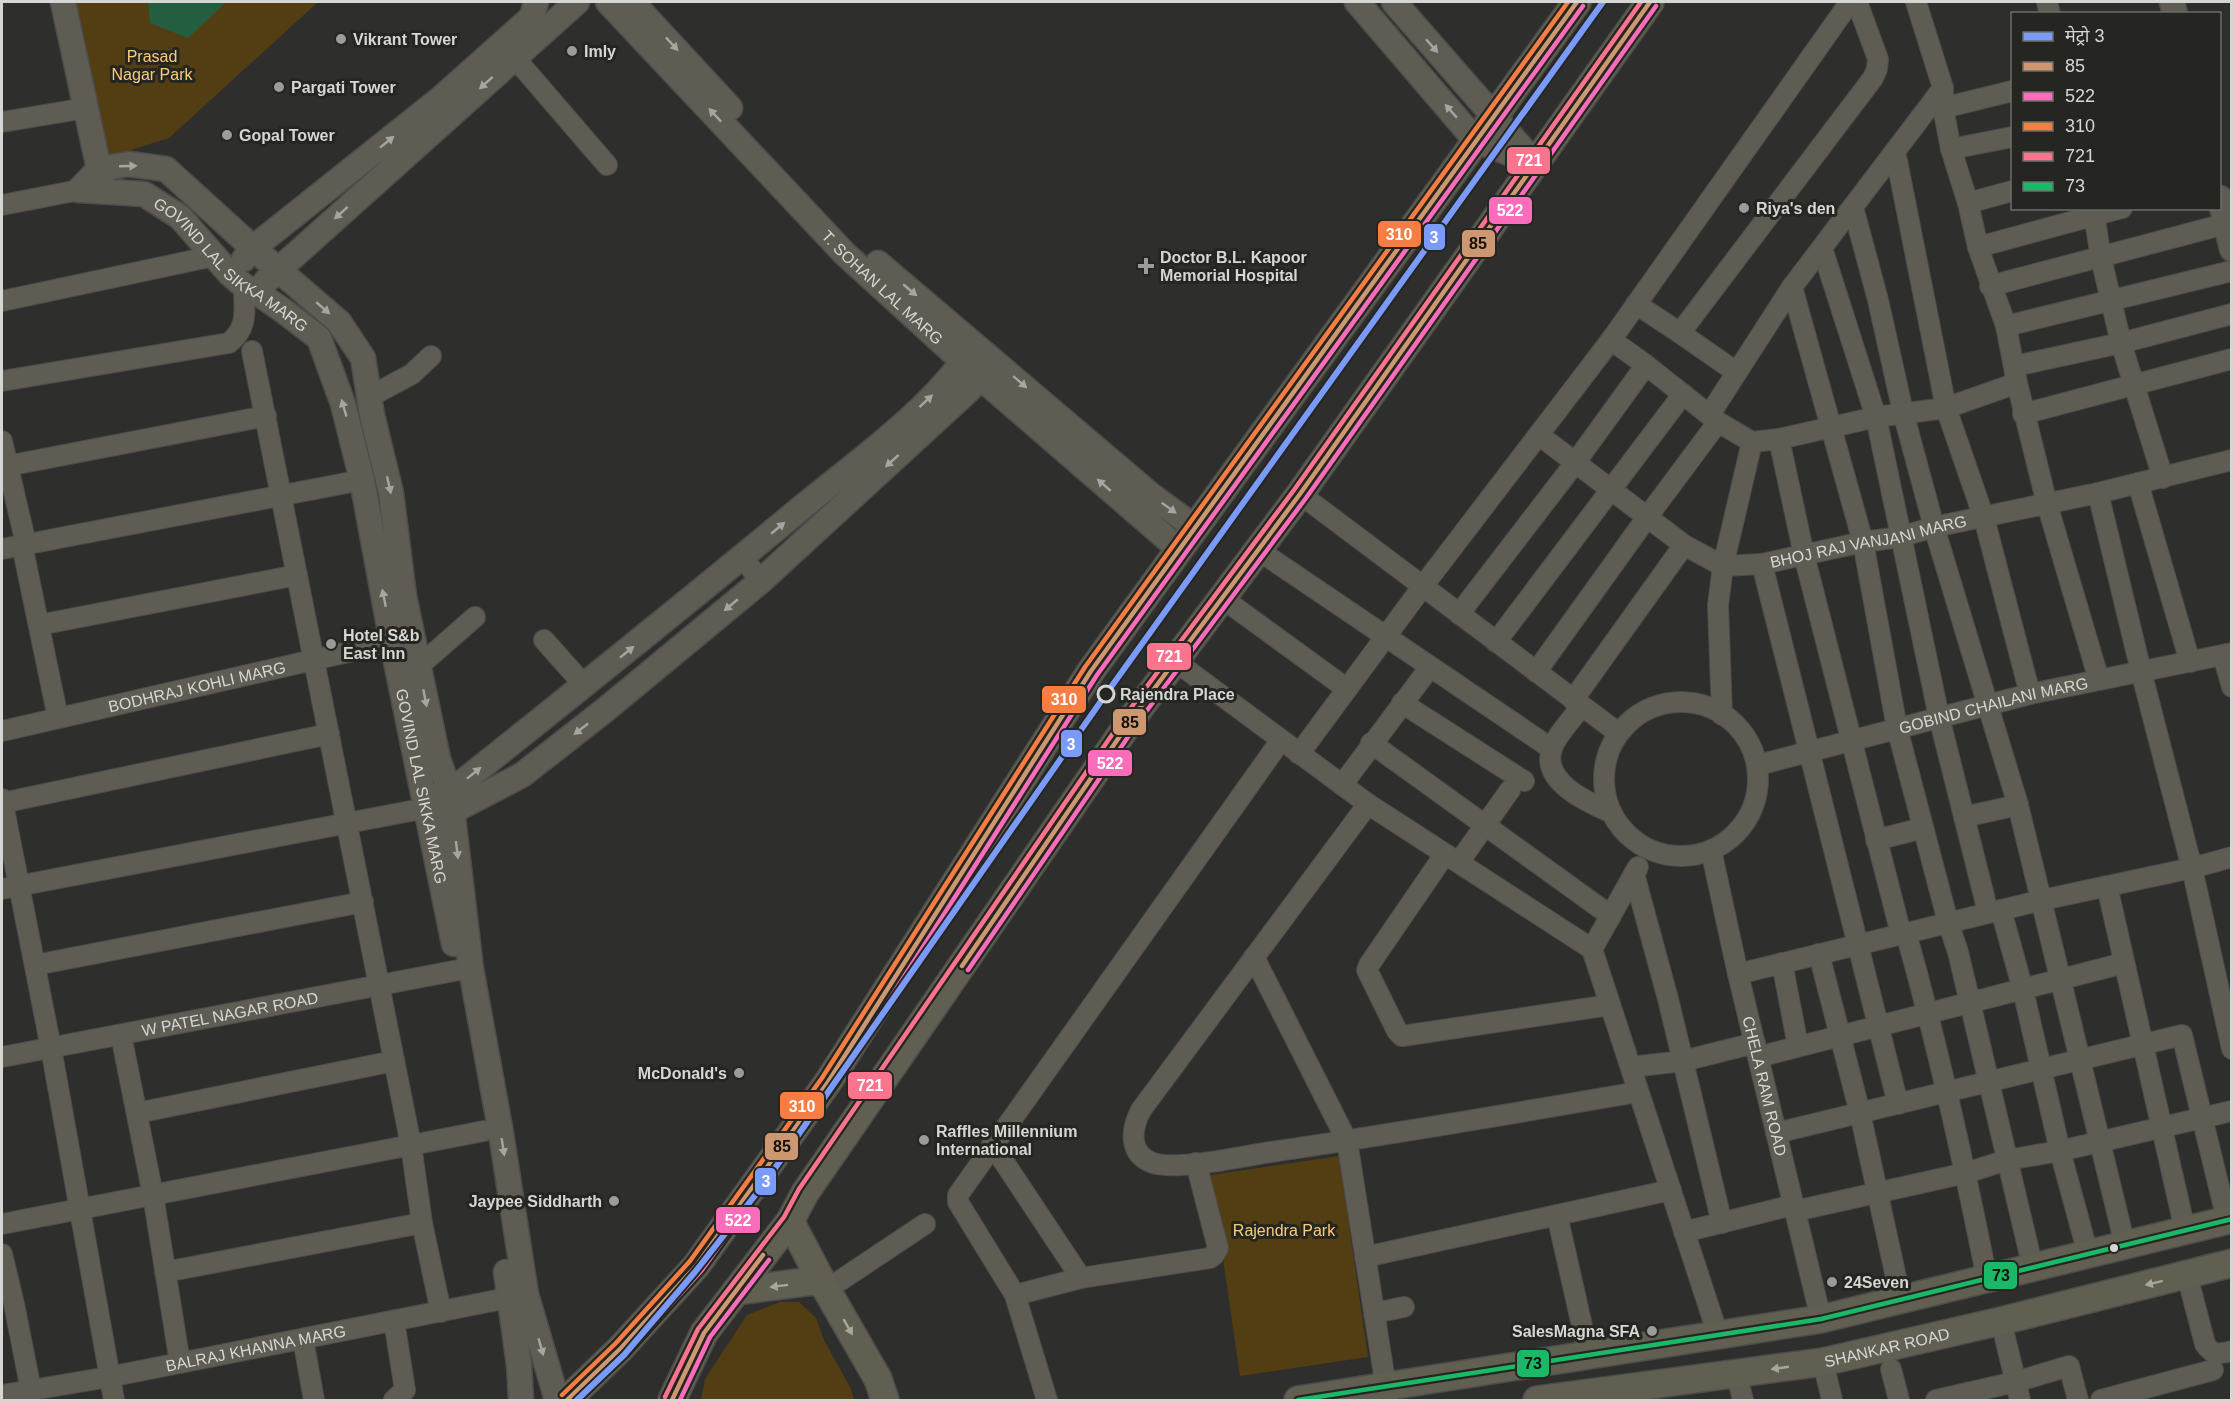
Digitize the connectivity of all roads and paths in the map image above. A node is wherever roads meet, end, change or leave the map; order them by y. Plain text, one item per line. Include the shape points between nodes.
1 (63, 2) edge
2 (536, 2) edge
3 (577, 2) edge
4 (608, 2) edge
5 (632, 2) edge
6 (1357, 2) edge
7 (1394, 2) edge
8 (1577, 2) edge
9 (1650, 2) edge
10 (1850, 2) edge
11 (1857, 2) edge
12 (1916, 2) edge
13 (514, 57) junction
14 (1942, 88) junction
15 (2011, 92) edge
16 (1511, 93) junction
17 (1475, 95) junction
18 (86, 108) junction
19 (1943, 108) junction
20 (1494, 117) junction
21 (2, 122) edge
22 (2011, 136) edge
23 (1476, 141) junction
24 (1951, 149) junction
25 (1894, 151) junction
26 (1534, 162) junction
27 (607, 165) dead end
28 (101, 180) junction
29 (79, 190) joint
30 (2011, 191) edge
31 (1968, 202) junction
32 (2221, 202) edge
33 (2, 205) edge
34 (1852, 207) junction
35 (2093, 212) edge
36 (2226, 224) junction
37 (1978, 247) junction
38 (254, 248) junction
39 (1822, 248) junction
40 (2232, 249) edge
41 (2101, 258) junction
42 (279, 269) junction
43 (2232, 271) edge
44 (236, 277) junction
45 (1990, 286) junction
46 (1792, 287) junction
47 (2111, 300) junction
48 (2, 301) edge
49 (1636, 304) junction
50 (2232, 314) edge
51 (2006, 326) junction
52 (1680, 333) junction
53 (1611, 340) junction
54 (2121, 343) junction
55 (252, 351) dead end
56 (431, 356) dead end
57 (2232, 359) edge
58 (979, 361) junction
59 (1646, 364) junction
60 (1736, 372) junction
61 (2016, 375) junction
62 (2, 380) edge
63 (2134, 386) junction
64 (1683, 394) junction
65 (369, 397) junction
66 (1946, 408) junction
67 (1903, 412) junction
68 (2024, 414) junction
69 (266, 416) junction
70 (1876, 417) junction
71 (1714, 418) junction
72 (1831, 427) junction
73 (1539, 435) junction
74 (1779, 439) junction
75 (2, 441) edge
76 (1752, 442) junction
77 (2232, 459) edge
78 (1575, 463) junction
79 (7, 466) junction
80 (2163, 477) junction
81 (362, 480) junction
82 (2138, 483) junction
83 (1611, 489) junction
84 (2098, 493) junction
85 (1300, 494) junction
86 (282, 495) junction
87 (2047, 504) junction
88 (1648, 516) junction
89 (1983, 518) junction
90 (1934, 527) junction
91 (1196, 528) junction
92 (1900, 537) junction
93 (1863, 542) junction
94 (24, 545) junction
95 (1684, 545) junction
96 (2, 549) edge
97 (1180, 550) junction
98 (1258, 550) junction
99 (1804, 555) junction
100 (742, 557) junction
101 (1762, 564) junction
102 (1723, 566) junction
103 (297, 575) junction
104 (761, 581) junction
105 (1423, 586) junction
106 (1222, 598) junction
107 (1459, 614) junction
108 (475, 616) dead end
109 (39, 625) junction
110 (1385, 637) junction
111 (544, 640) dead end
112 (392, 642) junction
113 (1496, 642) junction
114 (2227, 654) edge
115 (314, 660) junction
116 (1175, 661) junction
117 (2190, 662) junction
118 (419, 666) junction
119 (1430, 667) junction
120 (2141, 671) junction
121 (1536, 672) junction
122 (2099, 680) junction
123 (584, 685) junction
124 (2232, 687) edge
125 (1347, 689) junction
126 (2030, 694) junction
127 (1402, 703) junction
128 (1577, 703) junction
129 (1988, 706) junction
130 (1722, 715) junction
131 (1939, 717) junction
132 (58, 718) junction
133 (1897, 728) junction
134 (2, 731) edge
135 (1617, 732) junction
136 (329, 734) junction
137 (1281, 740) junction
138 (1850, 740) junction
139 (1371, 743) junction
140 (1552, 749) junction
141 (1809, 751) junction
142 (1299, 754) junction
143 (1758, 765) junction
144 (1342, 785) junction
145 (2, 801) edge
146 (452, 802) junction
147 (1368, 804) junction
148 (2018, 805) junction
149 (422, 809) junction
150 (1612, 813) junction
151 (1964, 817) junction
152 (348, 823) junction
153 (1485, 826) junction
154 (1923, 828) junction
155 (1876, 840) junction
156 (1648, 849) junction
157 (1711, 850) junction
158 (2232, 857) edge
159 (1452, 858) junction
160 (2192, 868) junction
161 (1634, 874) junction
162 (2108, 886) junction
163 (11, 887) edge
164 (2042, 900) junction
165 (363, 902) junction
166 (1995, 911) junction
167 (1611, 916) junction
168 (1948, 922) junction
169 (1904, 933) junction
170 (1858, 945) junction
171 (1593, 949) junction
172 (1819, 954) junction
173 (1254, 957) junction
174 (1782, 963) junction
175 (2124, 963) junction
176 (35, 965) junction
177 (459, 970) junction
178 (1738, 974) junction
179 (2061, 980) junction
180 (379, 985) junction
181 (2023, 990) junction
182 (1970, 1001) junction
183 (1610, 1005) junction
184 (1928, 1012) junction
185 (1879, 1025) junction
186 (121, 1035) junction
187 (1839, 1036) junction
188 (2143, 1044) junction
189 (1798, 1047) junction
190 (51, 1048) junction
191 (2232, 1049) edge
192 (1756, 1050) junction
193 (2, 1057) edge
194 (2080, 1059) junction
195 (394, 1061) junction
196 (1683, 1061) junction
197 (1631, 1068) junction
198 (2041, 1069) junction
199 (1989, 1082) junction
200 (1638, 1092) junction
201 (1946, 1093) junction
202 (1898, 1104) junction
203 (2232, 1111) edge
204 (137, 1113) junction
205 (1860, 1113) junction
206 (2202, 1117) junction
207 (2162, 1127) junction
208 (484, 1131) junction
209 (1776, 1133) junction
210 (2100, 1140) junction
211 (1347, 1141) junction
212 (993, 1144) junction
213 (411, 1145) junction
214 (2060, 1151) junction
215 (2007, 1160) junction
216 (1196, 1163) junction
217 (1966, 1173) junction
218 (1671, 1190) junction
219 (1877, 1193) junction
220 (153, 1195) junction
221 (1794, 1208) junction
222 (79, 1209) junction
223 (1557, 1215) junction
224 (2, 1219) edge
225 (2229, 1220) edge
226 (790, 1221) junction
227 (422, 1223) junction
228 (1722, 1223) junction
229 (925, 1224) dead end
230 (2186, 1230) junction
231 (1684, 1232) junction
232 (2125, 1245) junction
233 (2, 1254) edge
234 (2088, 1254) junction
235 (1365, 1257) junction
236 (2232, 1263) edge
237 (2033, 1268) junction
238 (165, 1272) junction
239 (2187, 1275) junction
240 (1082, 1278) junction
241 (1987, 1279) junction
242 (824, 1285) junction
243 (736, 1291) junction
244 (1015, 1295) junction
245 (518, 1296) junction
246 (1900, 1300) junction
247 (8, 1305) edge
248 (1404, 1307) dead end
249 (441, 1312) junction
250 (1374, 1313) junction
251 (1821, 1319) junction
252 (394, 1321) junction
253 (2001, 1321) junction
254 (1718, 1335) junction
255 (303, 1339) junction
256 (1585, 1340) dead end
257 (2232, 1351) edge
258 (1823, 1362) junction
259 (180, 1363) junction
260 (1891, 1369) dead end
261 (2213, 1370) dead end
262 (1736, 1373) junction
263 (109, 1377) junction
264 (31, 1390) junction
265 (2018, 1391) edge
266 (1670, 1392) edge
267 (2158, 1393) edge
268 (1387, 1394) edge
269 (2, 1395) edge
270 (1937, 1400) edge
271 (114, 1401) edge
272 (314, 1401) edge
273 (394, 1401) edge
274 (521, 1401) edge
275 (557, 1401) edge
276 (567, 1401) edge
277 (672, 1401) edge
278 (885, 1401) edge
279 (1047, 1401) edge
280 (1298, 1401) edge
281 (1537, 1401) edge
282 (1743, 1401) edge
283 (1832, 1401) edge
284 (1899, 1401) edge
285 (2078, 1401) edge
286 (2100, 1401) edge

1 - 18 street
38 -> 2 street via 440,99 532,17
3 - 13 street
58 -> 4 street, T. SOHAN LAL MARG via 844,253
5 -> 58 street, T. SOHAN LAL MARG via 862,250
23 -> 6 street
7 -> 17 street
8 - 16 main road
9 - 26 main road
10 - 49 street
11 - 52 street via 1878,59 1873,78
12 - 14 street
13 - 27 street
13 -> 42 street
14 - 19 street
14 - 25 street
15 - 19 street
16 - 17 street
16 - 20 main road
17 - 20 street
18 - 21 street
18 - 28 street
19 - 24 street
20 - 23 main road
20 - 26 street
22 - 24 street
23 - 26 street
23 - 91 main road
24 - 31 street
25 - 34 street
25 - 66 street
26 - 85 main road
28 - 29 street, GOVIND LAL SIKKA MARG
28 -> 38 street, GOVIND LAL SIKKA MARG via 129,164 166,169
28 - 44 street, GOVIND LAL SIKKA MARG via 144,194 180,217
29 - 33 street
30 - 31 street
31 - 37 street
32 - 36 street
34 - 39 street
34 - 67 street
35 - 37 street
35 - 41 street
36 - 40 street
36 - 41 street
37 - 45 street
38 - 42 street, GOVIND LAL SIKKA MARG
38 - 44 street
39 - 46 street
39 - 70 street
41 - 45 street
41 - 47 street
42 - 44 street
42 -> 65 street, GOVIND LAL SIKKA MARG via 339,322 363,358
43 - 47 street
44 - 48 street
44 - 62 street via 243,328 229,343
81 -> 44 street, GOVIND LAL SIKKA MARG via 343,404 319,339
45 - 51 street
46 - 60 street
46 - 72 street
47 - 51 street
47 - 54 street
49 - 52 street
49 - 53 street
50 - 54 street
51 - 61 street
52 - 60 street
53 - 59 street
53 - 73 street
54 - 61 street
54 - 63 street
55 - 69 street
56 - 65 street via 412,374
57 - 63 street
58 -> 91 street, T. SOHAN LAL MARG
97 -> 58 street, T. SOHAN LAL MARG
100 -> 58 street via 949,380
58 -> 104 street
59 - 64 street
59 - 78 street
60 - 71 street
61 - 66 street
61 - 68 street
63 - 68 street
63 - 80 street
64 - 71 street
64 - 83 street
65 -> 118 street, GOVIND LAL SIKKA MARG via 391,493 404,596
66 - 67 street
66 - 89 street
67 - 70 street
67 - 90 street
68 - 87 street
69 - 79 street
69 - 86 street
70 - 72 street
70 - 92 street
71 - 76 street
71 - 88 street
72 - 74 street
72 - 93 street
73 - 78 street
73 - 105 street
74 - 76 street
74 - 99 street
75 - 79 street
76 - 102 street
77 - 80 street, BHOJ RAJ VANJANI MARG
78 - 83 street
78 - 107 street
79 - 94 street
80 - 82 street, BHOJ RAJ VANJANI MARG
81 - 86 street
112 -> 81 street, GOVIND LAL SIKKA MARG
82 - 84 street, BHOJ RAJ VANJANI MARG
82 - 117 street
83 - 88 street
83 - 113 street
84 - 87 street, BHOJ RAJ VANJANI MARG
84 - 120 street
85 - 98 main road
85 - 105 street
86 - 94 street
86 - 103 street
87 - 89 street, BHOJ RAJ VANJANI MARG
87 - 122 street
88 - 95 street
88 - 121 street
89 - 90 street, BHOJ RAJ VANJANI MARG
89 - 126 street
90 - 92 street, BHOJ RAJ VANJANI MARG
90 - 129 street
91 - 97 main road
92 - 93 street, BHOJ RAJ VANJANI MARG
92 - 131 street
93 - 99 street, BHOJ RAJ VANJANI MARG
93 - 133 street
94 - 96 street
94 - 109 street
95 - 102 street
95 - 128 street
97 - 276 main road via 1090,671 828,1082 703,1257
98 - 106 main road
98 - 110 street
99 - 101 street, BHOJ RAJ VANJANI MARG
99 - 138 street
100 - 104 street
123 -> 100 street
101 - 102 street, BHOJ RAJ VANJANI MARG
101 - 141 street
102 - 130 street via 1718,605
103 - 109 street
103 - 115 street
104 -> 146 street via 522,775
105 - 107 street
105 - 110 street
106 - 116 main road
106 - 125 street
107 - 113 street
108 - 118 street
109 - 132 street
110 - 119 street
110 - 125 street
111 - 123 street
112 - 115 street, BODHRAJ KOHLI MARG
112 - 149 street, GOVIND LAL SIKKA MARG
113 - 121 street
114 - 117 street, GOBIND CHAILANI MARG
114 - 124 street
115 - 132 street, BODHRAJ KOHLI MARG
115 - 136 street
116 - 137 street
116 - 226 main road via 805,1193
117 - 120 street, GOBIND CHAILANI MARG
118 -> 146 street, GOVIND LAL SIKKA MARG via 438,759
119 - 127 street
119 - 140 street
120 - 122 street, GOBIND CHAILANI MARG
120 - 160 street
121 - 128 street
122 - 126 street, GOBIND CHAILANI MARG
146 -> 123 street
125 - 142 street
126 - 129 street, GOBIND CHAILANI MARG
127 - 139 street
127 - 153 street via 1517,786
128 - 135 street
128 - 140 street
129 - 131 street, GOBIND CHAILANI MARG
129 - 148 street
130 - 135 street via 1708,706 1681,702 1654,707
130 - 143 street via 1748,740
131 - 133 street, GOBIND CHAILANI MARG
131 - 151 street
132 - 134 street, BODHRAJ KOHLI MARG
133 - 138 street, GOBIND CHAILANI MARG
133 - 154 street
135 - 150 street via 1607,759 1604,785
136 - 145 street
136 - 152 street
137 - 142 street
137 - 212 street
138 - 141 street, GOBIND CHAILANI MARG
138 - 155 street
139 - 144 street
139 - 153 street
140 - 150 street via 1554,770 1568,790
141 - 143 street, GOBIND CHAILANI MARG
141 - 170 street
142 - 144 street
143 - 157 street via 1758,789 1750,815 1734,836
144 - 147 street
145 - 163 street
146 - 149 street
146 -> 245 street, GOVIND LAL SIKKA MARG via 471,969 501,1133
147 - 159 street
147 - 173 street
148 - 151 street
148 - 164 street
149 - 152 street
149 - 177 street, GOVIND LAL SIKKA MARG
150 - 156 street via 1626,834
151 - 166 street
152 - 163 street
152 - 165 street
153 - 159 street
153 - 167 street
154 - 155 street
154 - 168 street
155 - 169 street
156 - 157 street via 1685,857
156 - 161 street
157 - 178 street, CHELA RAM ROAD
158 - 160 street
159 - 171 street
159 - 183 street via 1367,970 1402,1036
160 - 162 street
160 - 191 street
161 - 167 street
161 - 196 street
162 - 164 street
162 - 175 street
163 - 176 street
164 - 166 street
164 - 179 street
165 - 176 street
165 - 180 street
166 - 168 street
166 - 181 street
167 - 171 street
168 - 169 street
168 - 182 street
169 - 170 street
169 - 184 street
170 - 172 street
170 - 185 street
171 - 183 street
172 - 174 street
172 - 187 street
173 - 211 street
173 - 216 street via 1141,1110 1134,1125 1134,1146 1139,1154 1153,1162
174 - 178 street
174 - 189 street
175 - 179 street
175 - 188 street
176 - 190 street
177 - 180 street, W PATEL NAGAR ROAD
177 - 208 street, GOVIND LAL SIKKA MARG
178 - 192 street, CHELA RAM ROAD
179 - 181 street
179 - 194 street
180 - 186 street, W PATEL NAGAR ROAD
180 - 195 street
181 - 182 street
181 - 198 street
182 - 184 street
182 - 199 street
183 - 197 street
184 - 185 street
184 - 201 street
185 - 187 street
185 - 202 street
186 - 190 street, W PATEL NAGAR ROAD
186 - 204 street
187 - 189 street
187 - 205 street
188 - 194 street
188 - 206 street via 2182,1035
188 - 207 street
189 - 192 street
190 - 193 street, W PATEL NAGAR ROAD
190 - 222 street
192 - 196 street
192 - 209 street, CHELA RAM ROAD
194 - 198 street
194 - 210 street
195 - 204 street
195 - 213 street
196 - 197 street
196 - 228 street
197 - 200 street
198 - 199 street
198 - 214 street
199 - 201 street
199 - 215 street
200 - 211 street
200 - 218 street
201 - 202 street
201 - 217 street
202 - 205 street
203 - 206 street
204 - 220 street
205 - 209 street
205 - 219 street
206 - 207 street
206 - 225 street
207 - 210 street
207 - 230 street
208 - 213 street
208 - 245 street, GOVIND LAL SIKKA MARG
209 - 221 street, CHELA RAM ROAD
210 - 214 street
210 - 232 street
211 - 216 street
211 - 235 street
212 - 240 street
212 - 244 street via 957,1199
213 - 220 street
213 - 227 street
214 - 215 street
214 - 234 street
215 - 217 street
215 - 237 street
216 - 240 street via 1218,1248 1214,1256
217 - 219 street
217 - 241 street
218 - 223 street
218 - 231 street
219 - 221 street
219 - 246 street
220 - 222 street
220 - 238 street
221 - 228 street
221 - 251 street, CHELA RAM ROAD
222 - 224 street
222 - 263 street
223 - 235 street
223 - 256 street via 1559,1263
225 - 230 main road
226 - 242 main road
226 - 243 main road
227 - 238 street
227 - 249 street
228 - 231 street
229 - 242 street
230 - 232 main road
231 - 254 street
232 - 234 main road
233 - 247 street
234 - 237 main road
235 - 250 street
236 - 239 main road, SHANKAR ROAD
237 - 241 main road
238 - 259 street
239 -> 253 main road, SHANKAR ROAD
239 - 257 street via 2205,1344 2210,1352
240 - 244 street
241 - 246 main road
242 -> 243 main road
242 -> 278 main road via 878,1379
243 - 277 main road via 704,1333
244 - 279 street
245 - 249 street, BALRAJ KHANNA MARG
245 - 274 street, GOVIND LAL SIKKA MARG
245 -> 275 street, GOVIND LAL SIKKA MARG
246 - 251 main road
247 - 264 street
248 - 250 street
249 - 252 street, BALRAJ KHANNA MARG
250 - 268 street
251 - 254 main road
252 - 255 street, BALRAJ KHANNA MARG
252 - 273 street via 405,1390
253 - 258 main road, SHANKAR ROAD
253 - 265 street
254 - 268 main road
255 - 259 street, BALRAJ KHANNA MARG
255 - 272 street
258 -> 262 main road, SHANKAR ROAD
258 - 283 street
259 - 263 street, BALRAJ KHANNA MARG
260 - 284 street
261 - 267 street
262 - 266 main road, SHANKAR ROAD
262 - 282 street
263 - 264 street, BALRAJ KHANNA MARG
263 - 271 street
264 - 269 street, BALRAJ KHANNA MARG
265 - 270 street
265 - 285 street via 2069,1366
266 - 281 main road, SHANKAR ROAD
267 - 286 street
268 - 280 main road

